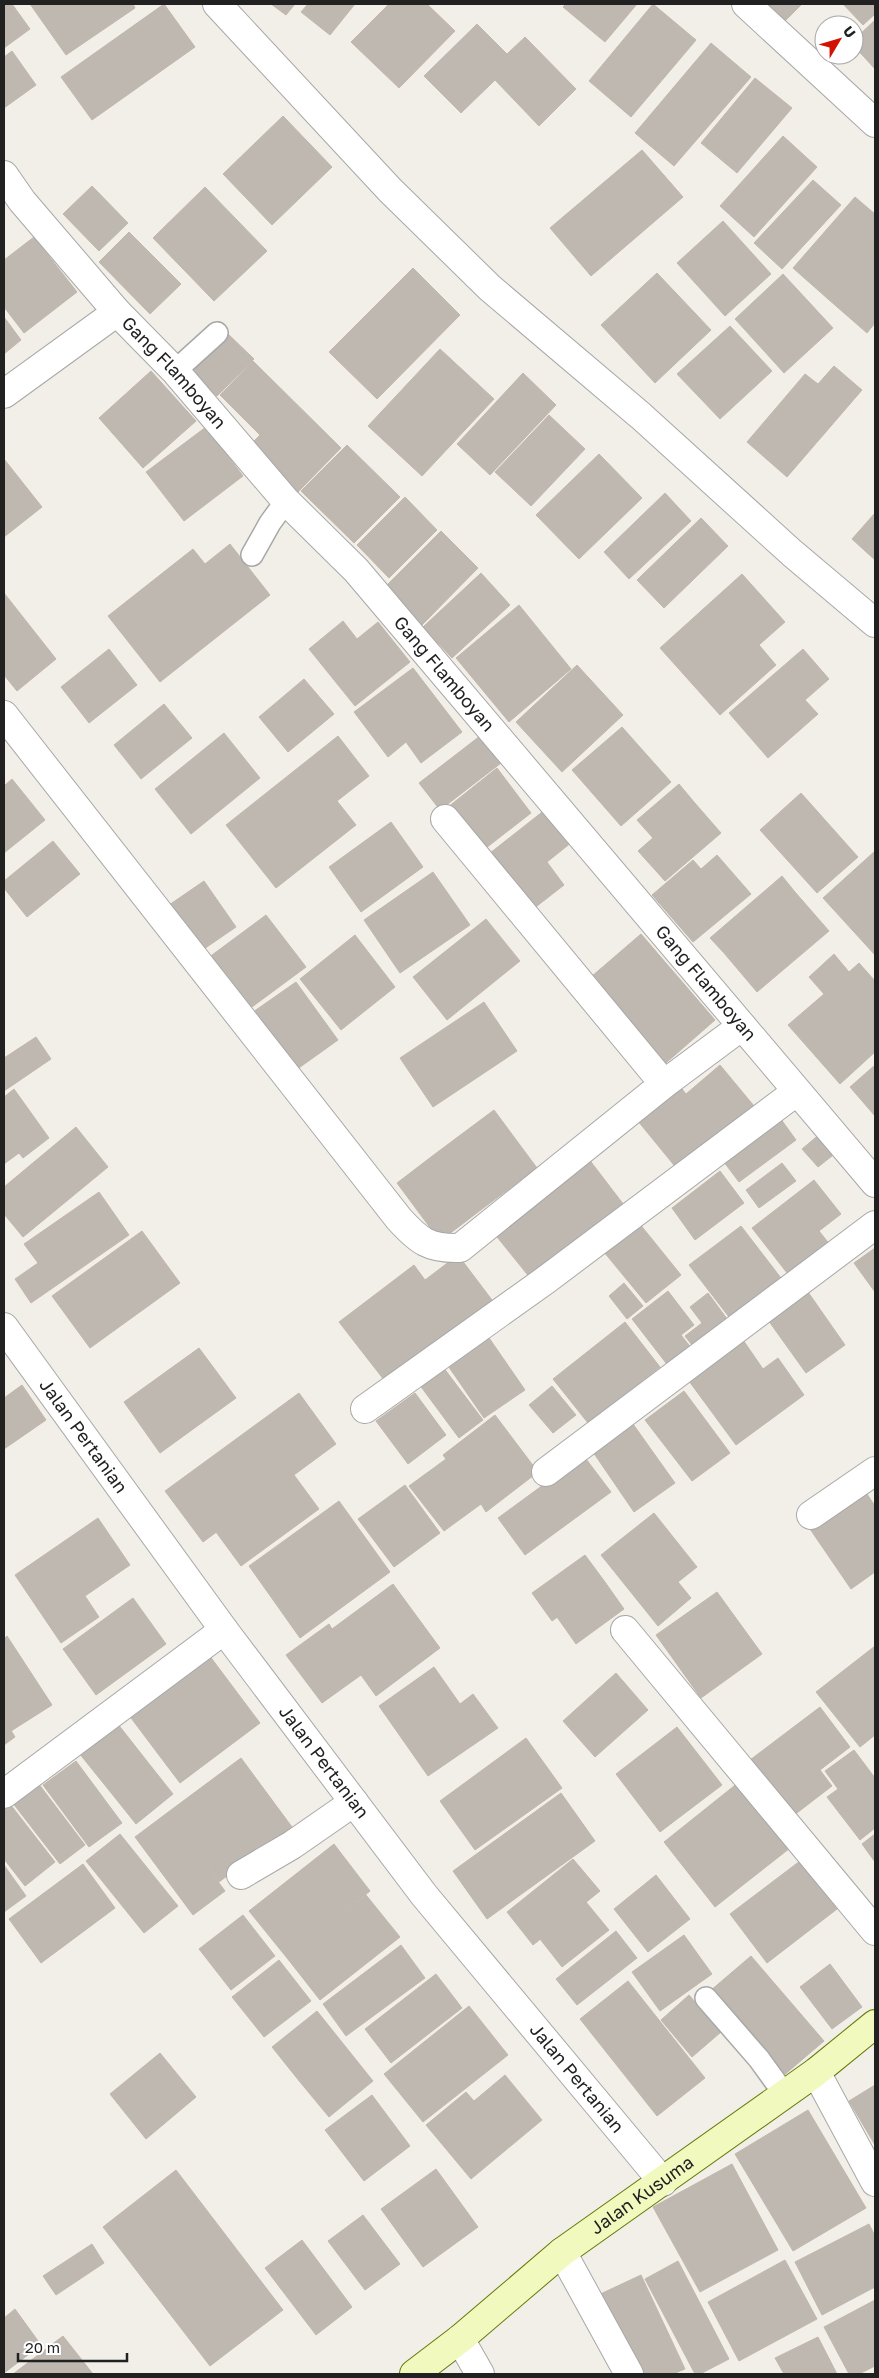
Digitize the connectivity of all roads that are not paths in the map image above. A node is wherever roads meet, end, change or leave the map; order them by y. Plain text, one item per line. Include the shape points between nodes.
1 (217, 4) edge
2 (746, 4) edge
3 (875, 123) edge
4 (4, 174) edge
5 (117, 312) junction
6 (217, 333) dead end
7 (175, 371) junction
8 (4, 394) edge
9 (286, 501) junction
10 (252, 556) dead end
11 (875, 624) edge
12 (4, 715) edge
13 (445, 819) dead end
14 (742, 1026) junction
15 (664, 1084) junction
16 (796, 1092) junction
17 (875, 1183) edge
18 (875, 1225) edge
19 (4, 1327) edge
20 (365, 1409) dead end
21 (875, 1471) edge
22 (546, 1472) dead end
23 (811, 1515) dead end
24 (224, 1630) junction
25 (625, 1630) dead end
26 (4, 1794) edge
27 (354, 1802) junction
28 (241, 1875) dead end
29 (875, 1931) edge
30 (706, 1998) dead end
31 (875, 2024) edge
32 (816, 2072) junction
33 (784, 2095) junction
34 (663, 2182) junction
35 (875, 2182) edge
36 (562, 2252) junction
37 (460, 2339) junction
38 (414, 2374) edge
39 (480, 2374) edge
40 (629, 2374) edge

1 - 11 street via 390,190 490,288 641,416
2 - 3 street
4 - 5 street, Gang Flamboyan via 22,201
5 - 7 street, Gang Flamboyan
5 - 8 street
6 - 7 lane
7 - 9 street, Gang Flamboyan
9 - 10 lane via 270,522
9 - 14 street, Gang Flamboyan via 356,570
12 - 15 street via 399,1219 425,1244 442,1249 460,1248
13 - 15 street
14 - 15 street
14 - 16 street, Gang Flamboyan
16 - 17 street, Gang Flamboyan
16 - 20 street via 547,1279
18 - 22 street
19 - 24 street, Jalan Pertanian
21 - 23 street
24 - 26 street
24 - 27 street, Jalan Pertanian
25 - 29 street
27 - 28 street
27 - 34 street, Jalan Pertanian via 424,1895
30 - 33 lane via 759,2059
31 - 32 street, Jalan Kusuma
32 - 33 street, Jalan Kusuma
32 - 35 street
33 - 34 street, Jalan Kusuma
34 - 36 street, Jalan Kusuma
36 - 37 street, Jalan Kusuma
36 - 40 street
37 - 38 street, Jalan Kusuma
37 - 39 street

